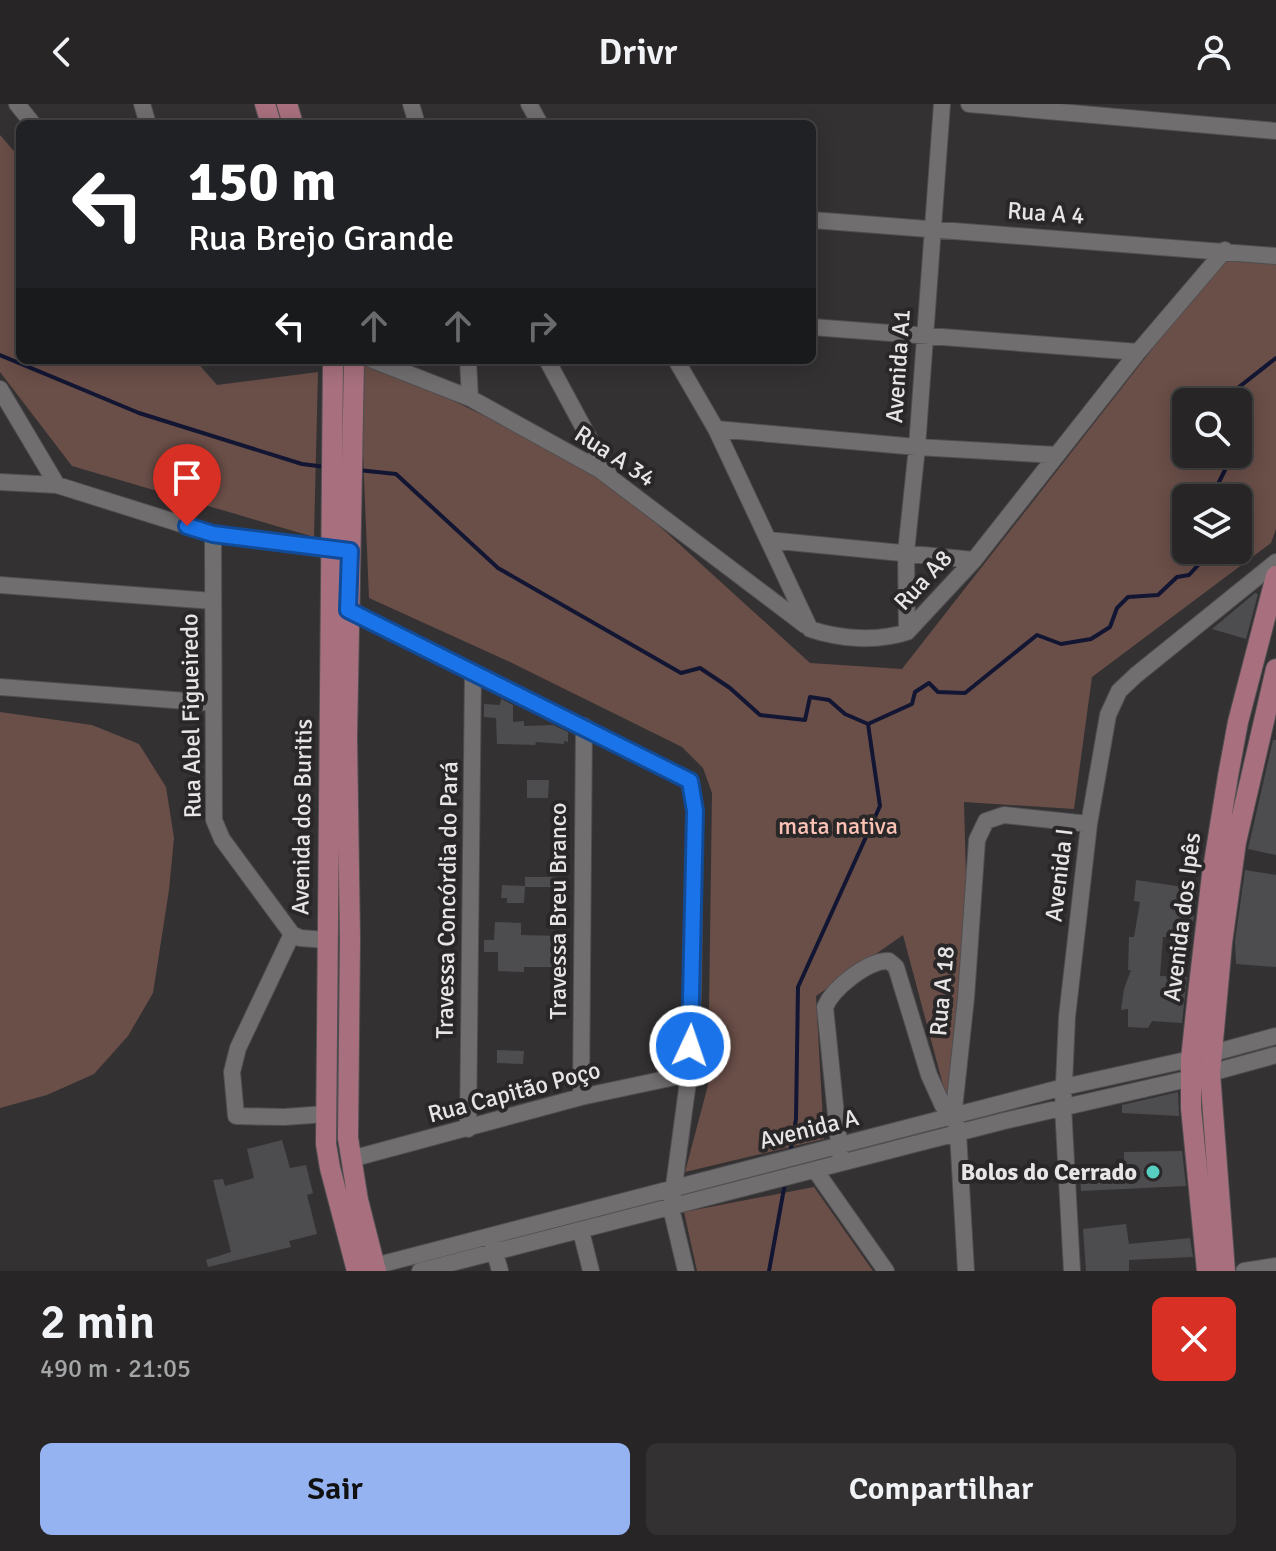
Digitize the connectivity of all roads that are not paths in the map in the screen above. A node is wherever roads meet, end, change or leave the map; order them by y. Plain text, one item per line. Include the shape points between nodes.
1 (17, 104) edge
2 (942, 104) edge
3 (969, 104) edge
4 (30, 120) edge
5 (1276, 131) edge
6 (816, 220) edge
7 (931, 228) junction
8 (1225, 250) junction
9 (1276, 256) edge
10 (816, 327) edge
11 (925, 335) junction
12 (1138, 352) junction
13 (333, 364) edge
14 (354, 364) edge
15 (383, 364) edge
16 (468, 364) edge
17 (549, 364) edge
18 (678, 364) edge
19 (0, 389) edge
20 (470, 398) junction
21 (716, 429) junction
22 (917, 447) junction
23 (1057, 455) junction
24 (342, 468) junction
25 (611, 477) junction
26 (0, 482) edge
27 (57, 485) junction
28 (213, 534) junction
29 (768, 540) junction
30 (341, 551) junction
31 (906, 552) junction
32 (974, 560) junction
33 (1276, 562) edge
34 (1276, 576) edge
35 (0, 585) edge
36 (213, 601) junction
37 (340, 609) junction
38 (810, 629) junction
39 (907, 632) junction
40 (1276, 669) edge
41 (473, 672) junction
42 (0, 687) edge
43 (213, 703) junction
44 (584, 726) junction
45 (1089, 824) junction
46 (292, 934) junction
47 (327, 940) junction
48 (1276, 1036) edge
49 (1276, 1055) edge
50 (1201, 1066) junction
51 (689, 1074) junction
52 (1064, 1087) junction
53 (581, 1097) junction
54 (1063, 1106) junction
55 (326, 1114) junction
56 (956, 1120) junction
57 (468, 1129) junction
58 (840, 1154) junction
59 (351, 1159) junction
60 (815, 1170) junction
61 (674, 1189) junction
62 (671, 1208) junction
63 (581, 1231) junction
64 (493, 1243) junction
65 (1276, 1266) edge
66 (364, 1270) edge
67 (420, 1271) edge
68 (500, 1271) edge
69 (591, 1271) edge
70 (686, 1271) edge
71 (886, 1271) edge
72 (966, 1271) edge
73 (1072, 1271) edge
74 (1207, 1271) edge
75 (1225, 1271) edge
76 (1244, 1271) edge

1 - 4 street
2 - 7 street, Avenida A1
3 - 5 street
6 - 7 street, Rua A 4
7 - 8 street, Rua A 4
7 - 11 street, Avenida A1
8 - 9 street, Rua A 4
8 - 12 street, Rua A8
10 - 11 street
11 - 12 street
11 - 22 street, Avenida A1
12 - 23 street, Rua A8
13 - 24 main road, Avenida dos Buritis
14 - 24 main road, Avenida dos Buritis
15 - 20 street, Rua A 34
16 - 20 street
17 - 25 street
18 - 21 street
19 - 27 street
20 - 25 street, Rua A 34
21 - 22 street
21 - 29 street
22 - 23 street
22 - 31 street, Avenida A1
23 - 32 street, Rua A8
24 - 30 main road, Avenida dos Buritis
25 - 38 street, Rua A 34
26 - 27 street
27 - 28 street
28 - 30 street
28 - 36 street, Rua Abel Figueiredo
29 - 31 street
29 - 38 street
30 - 37 main road, Avenida dos Buritis
31 - 32 street
31 - 39 street, Avenida A1
32 - 39 street, Rua A8
33 - 45 street, Avenida I via 1119,691 1108,715
34 - 50 main road, Avenida dos Ipês via 1238,722 1205,926
35 - 36 street
36 - 43 street, Rua Abel Figueiredo
37 - 41 street
37 - 47 main road, Avenida dos Buritis
37 - 59 main road, Avenida dos Buritis
38 - 39 street, Rua A8 via 878,638
40 - 50 main road, Avenida dos Ipês via 1236,842
41 - 44 street
41 - 57 street, Travessa Concórdia do Pará
42 - 43 street
43 - 46 street, Rua Abel Figueiredo via 214,820 222,839
44 - 51 street via 690,781 695,826
44 - 53 street, Travessa Breu Branco
45 - 52 street, Avenida I
45 - 56 street, Rua A 18 via 1004,815 982,827
46 - 47 street
46 - 55 street via 240,1043 232,1072 234,1106 236,1116 244,1117
47 - 55 main road, Avenida dos Buritis
48 - 50 street, Avenida A
49 - 50 street, Avenida A
50 - 52 street, Avenida A
50 - 54 street, Avenida A
50 - 74 main road, Avenida dos Ipês via 1191,1108
50 - 75 main road, Avenida dos Ipês
51 - 53 street, Rua Capitão Poço
51 - 61 street
52 - 54 street, Avenida I
52 - 56 street, Avenida A
53 - 57 street, Rua Capitão Poço
54 - 56 street, Avenida A
54 - 73 street, Avenida I
55 - 66 main road, Avenida dos Buritis via 330,1168
56 - 58 street, Avenida A
56 - 58 street via 929,1075 896,967 889,961 873,963 834,991 825,1007
56 - 72 street, Rua A 18
57 - 59 street, Rua Capitão Poço
58 - 60 street, Avenida A
58 - 61 street, Avenida A via 789,1159
59 - 66 main road, Avenida dos Buritis
60 - 62 street, Avenida A
60 - 71 street
61 - 62 street
61 - 64 street, Avenida A
62 - 63 street, Avenida A
62 - 70 street
63 - 64 street, Avenida A
63 - 69 street
64 - 66 street, Avenida A
64 - 67 street, Avenida A
64 - 68 street
65 - 76 street

